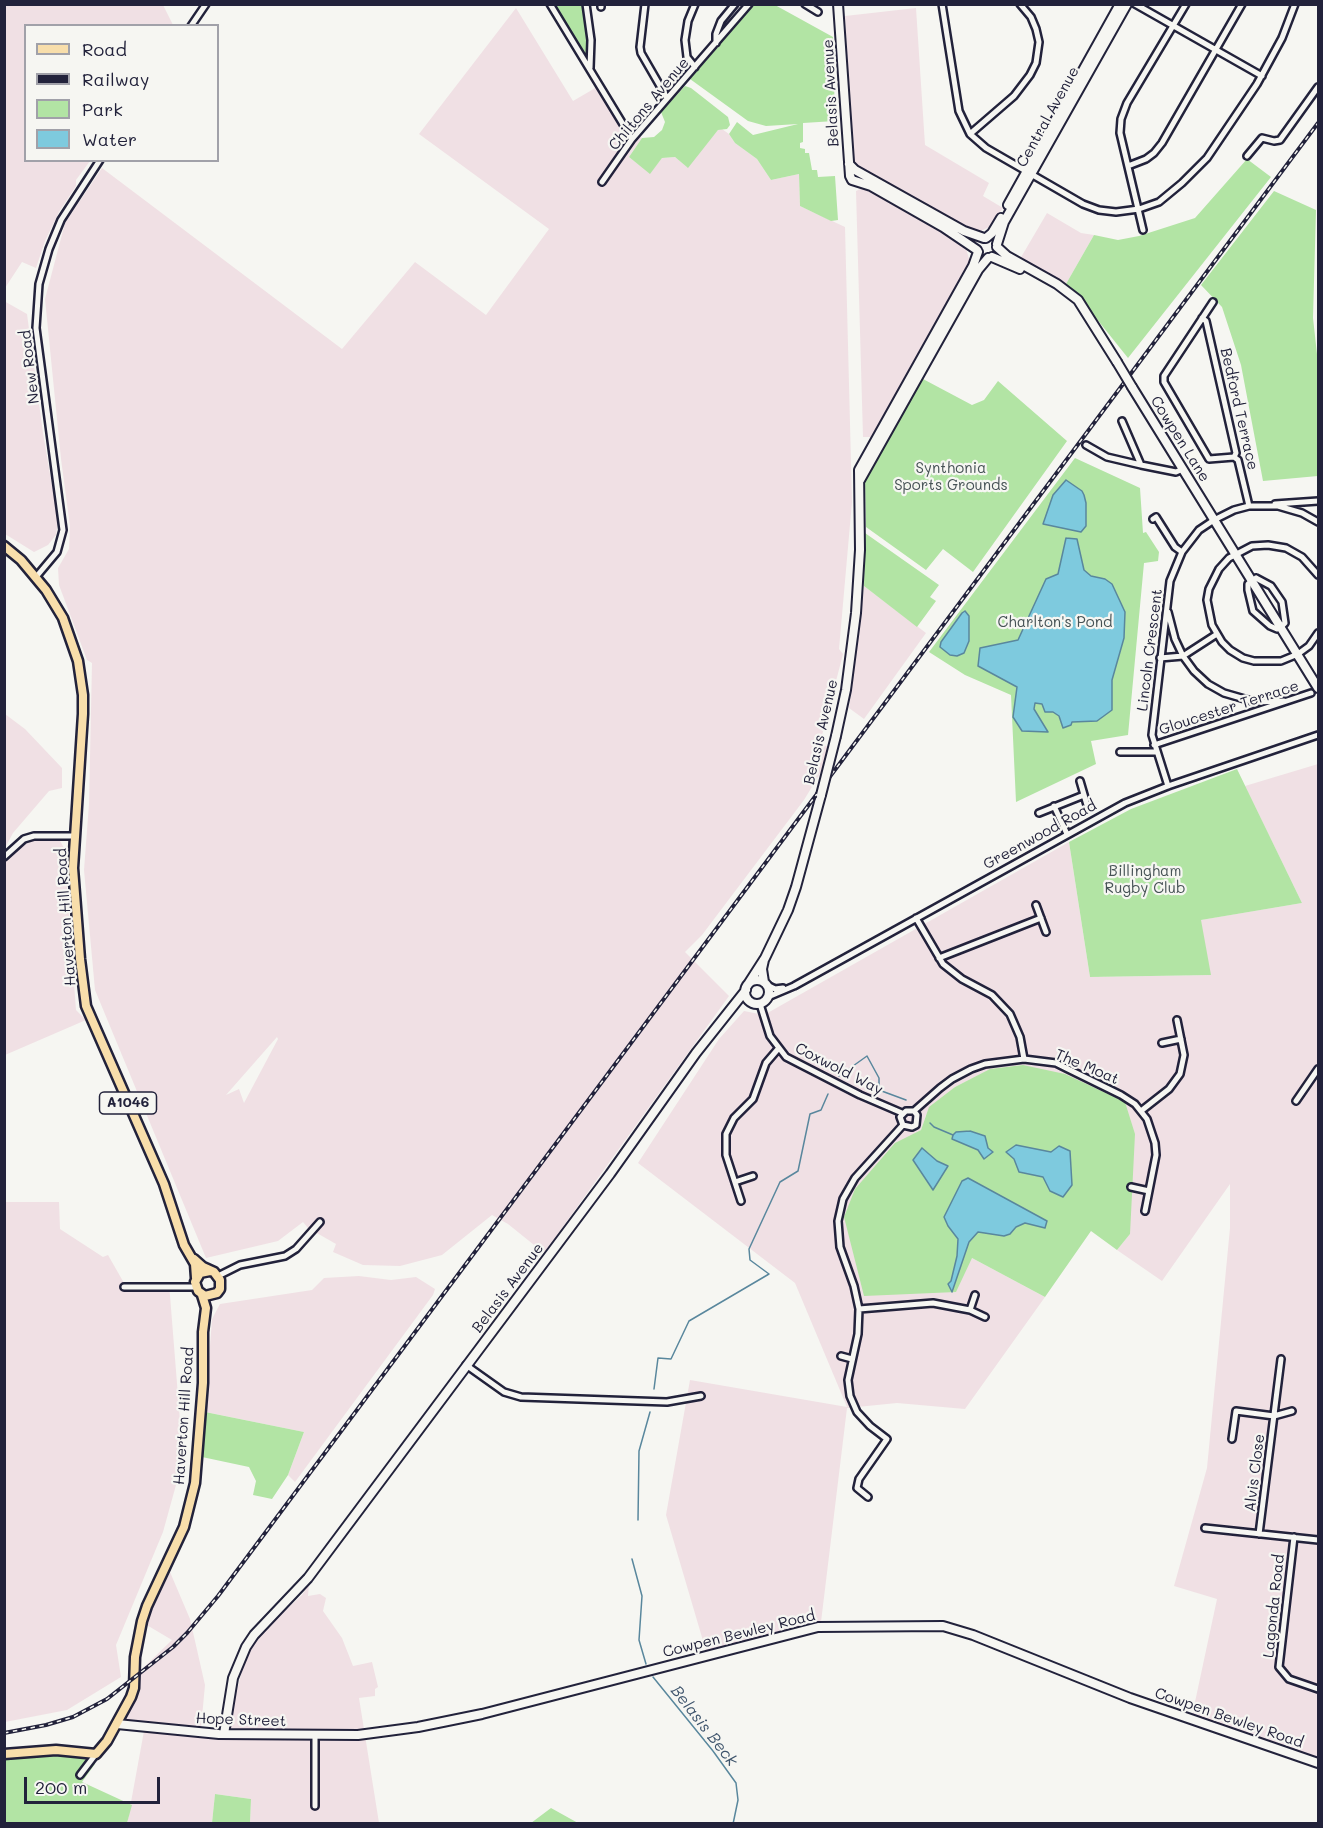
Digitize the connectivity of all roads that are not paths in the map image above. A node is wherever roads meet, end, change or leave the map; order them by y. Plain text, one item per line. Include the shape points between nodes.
1 (206, 4) edge
2 (550, 4) edge
3 (586, 4) edge
4 (645, 4) edge
5 (695, 4) edge
6 (735, 4) edge
7 (749, 4) edge
8 (838, 4) edge
9 (942, 4) edge
10 (1020, 4) edge
11 (1120, 4) edge
12 (1127, 4) edge
13 (1135, 4) edge
14 (1186, 4) edge
15 (1242, 4) edge
16 (1295, 4) edge
17 (808, 5) edge
18 (818, 12) dead end
19 (192, 24) edge
20 (1174, 26) junction
21 (716, 43) junction
22 (1217, 50) junction
23 (1091, 63) junction
24 (695, 67) junction
25 (590, 70) junction
26 (1262, 76) junction
27 (1318, 87) edge
28 (668, 98) junction
29 (970, 134) junction
30 (632, 139) junction
31 (1247, 156) dead end
32 (99, 162) edge
33 (849, 164) junction
34 (1128, 166) junction
35 (1029, 172) junction
36 (602, 182) dead end
37 (1139, 209) junction
38 (1143, 230) dead end
39 (985, 238) junction
40 (997, 245) junction
41 (977, 251) junction
42 (990, 258) junction
43 (1045, 280) junction
44 (1213, 302) dead end
45 (1202, 318) junction
46 (897, 408) junction
47 (1122, 421) dead end
48 (1086, 445) dead end
49 (1234, 457) junction
50 (1141, 465) junction
51 (1183, 469) junction
52 (858, 470) joint
53 (859, 482) junction
54 (1318, 501) edge
55 (1264, 505) junction
56 (1249, 506) junction
57 (1153, 519) dead end
58 (1214, 520) junction
59 (1318, 522) edge
60 (4, 546) edge
61 (1182, 552) junction
62 (1235, 554) junction
63 (1318, 573) edge
64 (36, 577) junction
65 (1251, 580) junction
66 (1167, 605) junction
67 (1281, 627) junction
68 (1318, 633) edge
69 (1217, 634) junction
70 (1298, 654) junction
71 (1184, 656) junction
72 (1160, 658) junction
73 (1317, 684) edge
74 (1311, 693) dead end
75 (1284, 701) junction
76 (1255, 702) junction
77 (1256, 711) junction
78 (1318, 735) edge
79 (1154, 745) junction
80 (1119, 752) dead end
81 (1156, 752) junction
82 (1080, 781) dead end
83 (1168, 786) junction
84 (1084, 795) junction
85 (1088, 805) dead end
86 (1054, 807) junction
87 (1039, 813) dead end
88 (1067, 834) junction
89 (74, 837) junction
90 (4, 857) edge
91 (1036, 904) dead end
92 (916, 918) junction
93 (1041, 918) junction
94 (1046, 932) dead end
95 (765, 958) junction
96 (939, 958) junction
97 (765, 983) junction
98 (747, 988) junction
99 (788, 988) junction
100 (768, 997) junction
101 (756, 1003) junction
102 (727, 1013) junction
103 (1177, 1020) dead end
104 (1181, 1039) junction
105 (1162, 1043) dead end
106 (778, 1049) junction
107 (1024, 1059) junction
108 (1318, 1069) edge
109 (1296, 1101) dead end
110 (1141, 1111) junction
111 (914, 1112) junction
112 (902, 1113) junction
113 (903, 1125) junction
114 (753, 1176) dead end
115 (735, 1182) junction
116 (1131, 1187) dead end
117 (1149, 1191) junction
118 (741, 1201) dead end
119 (1145, 1211) dead end
120 (320, 1222) dead end
121 (190, 1254) junction
122 (210, 1271) junction
123 (218, 1276) junction
124 (196, 1282) junction
125 (124, 1287) dead end
126 (217, 1293) junction
127 (201, 1295) junction
128 (975, 1295) dead end
129 (859, 1309) junction
130 (970, 1310) junction
131 (205, 1316) junction
132 (985, 1317) dead end
133 (841, 1356) dead end
134 (852, 1359) junction
135 (1281, 1359) dead end
136 (466, 1365) junction
137 (701, 1396) dead end
138 (1292, 1411) dead end
139 (1274, 1416) junction
140 (1232, 1439) dead end
141 (868, 1497) dead end
142 (1205, 1528) dead end
143 (1259, 1534) junction
144 (1294, 1537) junction
145 (1318, 1540) edge
146 (1318, 1689) edge
147 (117, 1724) junction
148 (224, 1734) junction
149 (365, 1735) joint
150 (315, 1736) junction
151 (4, 1754) edge
152 (96, 1754) junction
153 (1318, 1763) edge
154 (80, 1775) dead end
155 (315, 1806) dead end

1 - 19 street
2 - 25 street
3 - 25 street
4 - 28 street via 641,53
5 - 24 street via 685,40 687,57
6 - 21 street, Chiltons Avenue via 721,21
7 - 21 street, Chiltons Avenue
8 - 33 main road, Belasis Avenue
9 - 29 street via 957,104
10 - 29 street via 1036,29 1036,63 1014,96
11 - 23 main road, Central Avenue
12 - 23 main road, Central Avenue
13 - 20 street
14 - 20 street
15 - 22 street
16 - 26 street
17 - 18 street
20 - 22 street
20 - 34 street via 1121,119 1120,133
21 - 24 street, Chiltons Avenue
22 - 26 street
22 - 34 street via 1162,143 1146,159
23 - 35 main road, Central Avenue
24 - 28 street, Chiltons Avenue
25 - 30 street
26 - 37 street via 1207,158 1159,202
27 - 31 street via 1280,140 1262,138
28 - 30 street, Chiltons Avenue
29 - 35 street via 986,148
30 - 36 street, Chiltons Avenue
32 - 64 street, New Road via 61,220 39,284 36,328 63,530 57,552
33 - 39 main road via 964,231
33 - 41 main road, Belasis Avenue via 852,180 871,186 923,215
34 - 37 street
35 - 37 street via 1089,206 1116,212
35 - 39 main road, Central Avenue
35 - 40 main road, Central Avenue
37 - 38 street
39 - 40 main road
39 - 41 main road, Central Avenue via 979,242
40 - 42 main road, Central Avenue
40 - 43 main road, Cowpen Lane via 1006,256
41 - 42 main road
41 - 46 main road, Central Avenue via 973,266
42 - 43 main road, Cowpen Lane
42 - 46 main road, Central Avenue via 978,270
43 - 51 main road, Cowpen Lane, bridge via 1086,313
44 - 45 street
45 - 49 street, Bedford Terrace via 1206,321
45 - 49 street via 1164,376 1164,382 1209,459
46 - 52 main road, Central Avenue
46 - 53 main road, Central Avenue
47 - 50 street
48 - 50 street via 1107,457
49 - 56 street, Bedford Terrace
50 - 51 street via 1176,472
51 - 58 main road, Cowpen Lane
52 - 53 main road, Belasis Avenue
53 - 95 main road, Belasis Avenue, bridge via 860,550 846,690 796,887
54 - 55 street
55 - 56 street, Lincoln Crescent
55 - 59 street via 1289,509
56 - 58 street, Lincoln Crescent
57 - 61 street via 1156,517
58 - 61 street, Lincoln Crescent via 1199,530
58 - 62 main road, Cowpen Lane
60 - 64 main road, Haverton Hill Road / A1046
61 - 66 street, Lincoln Crescent via 1170,581
62 - 63 street via 1252,546 1278,546 1302,556
62 - 65 main road, Cowpen Lane
62 - 69 street via 1219,569 1209,589 1208,614
64 - 89 main road, Haverton Hill Road / A1046 via 63,618 78,661 83,695
65 - 67 main road, Cowpen Lane
65 - 67 street, Cowpen Lane via 1248,590 1253,611 1270,626
65 - 67 street via 1264,581 1277,592 1285,613
66 - 71 street via 1170,624
66 - 72 street, Lincoln Crescent
67 - 70 main road, Cowpen Lane
68 - 70 street
69 - 70 street via 1230,650 1254,661 1281,661
69 - 71 street
70 - 73 main road, Cowpen Lane
71 - 72 street
71 - 76 street via 1208,684
72 - 79 street, Lincoln Crescent
74 - 75 street, Gloucester Terrace
75 - 76 street
75 - 77 street, Gloucester Terrace
76 - 77 street
77 - 79 street, Gloucester Terrace
78 - 83 street, Greenwood Road
79 - 81 street, Lincoln Crescent
80 - 81 street
81 - 83 street, Lincoln Crescent
82 - 84 street
83 - 88 street, Greenwood Road
84 - 85 street
84 - 86 street
86 - 87 street
86 - 88 street
88 - 92 street, Greenwood Road
89 - 90 street via 34,836 24,839
89 - 121 main road, Haverton Hill Road / A1046 via 86,1006 164,1184
91 - 93 street
92 - 96 street
92 - 99 street, Greenwood Road
93 - 94 street
93 - 96 street
95 - 97 main road, Belasis Avenue
95 - 98 main road, Belasis Avenue
96 - 107 street via 956,975 1004,1006 1017,1030
97 - 98 main road via 755,980
97 - 99 street via 776,989
97 - 100 main road
98 - 101 main road via 747,998
98 - 102 main road, Belasis Avenue
99 - 100 street, Greenwood Road
100 - 101 main road
101 - 102 main road via 742,1003
101 - 106 street, Coxwold Way
102 - 136 main road, Belasis Avenue
103 - 104 street
104 - 105 street
104 - 110 street via 1184,1055 1180,1074 1169,1089
106 - 112 street, Coxwold Way via 793,1061
106 - 115 street via 766,1063 753,1099 728,1128 725,1148
107 - 110 street, The Moat via 1066,1068 1121,1095
107 - 111 street, The Moat via 970,1069 940,1088
108 - 109 street
110 - 117 street, The Moat via 1155,1143
111 - 112 street
111 - 113 street, The Moat via 916,1125
112 - 113 street
113 - 129 street, The Moat via 855,1178 843,1199 838,1221 840,1247
114 - 115 street
115 - 118 street
116 - 117 street
117 - 119 street, The Moat
120 - 123 street via 285,1256 240,1265
121 - 122 main road, Haverton Hill Road / A1046
121 - 124 main road, Haverton Hill Road / A1046
122 - 123 main road, Haverton Hill Road / A1046
122 - 124 main road via 200,1274
123 - 126 main road, Haverton Hill Road / A1046 via 221,1285
124 - 125 street
124 - 127 main road, Haverton Hill Road / A1046
126 - 127 main road via 210,1297
126 - 131 main road, Haverton Hill Road / A1046
127 - 131 main road, Haverton Hill Road / A1046
128 - 130 street
129 - 130 street via 933,1303
129 - 134 street, The Moat
130 - 132 street
131 - 147 main road, Haverton Hill Road / A1046 via 195,1483 184,1527 147,1606 135,1657 134,1688
133 - 134 street
134 - 141 street, The Moat via 848,1380 857,1412 887,1438 859,1479 857,1488
135 - 139 street, Alvis Close
136 - 137 street via 504,1392 521,1398 667,1402
136 - 148 main road, Belasis Avenue via 308,1578 246,1647 232,1678
138 - 139 street, Alvis Close
139 - 140 street via 1236,1411
139 - 143 street, Alvis Close
142 - 143 street
143 - 144 street
144 - 145 street
144 - 146 street, Lagonda Road via 1279,1667 1289,1679
147 - 148 main road, Hope Street
147 - 152 main road, A1046
148 - 150 main road, Hope Street
149 - 150 main road, Hope Street
149 - 153 main road, Cowpen Bewley Road via 482,1714 811,1629 943,1626 1130,1698
150 - 155 street
151 - 152 main road via 56,1750
152 - 154 street

